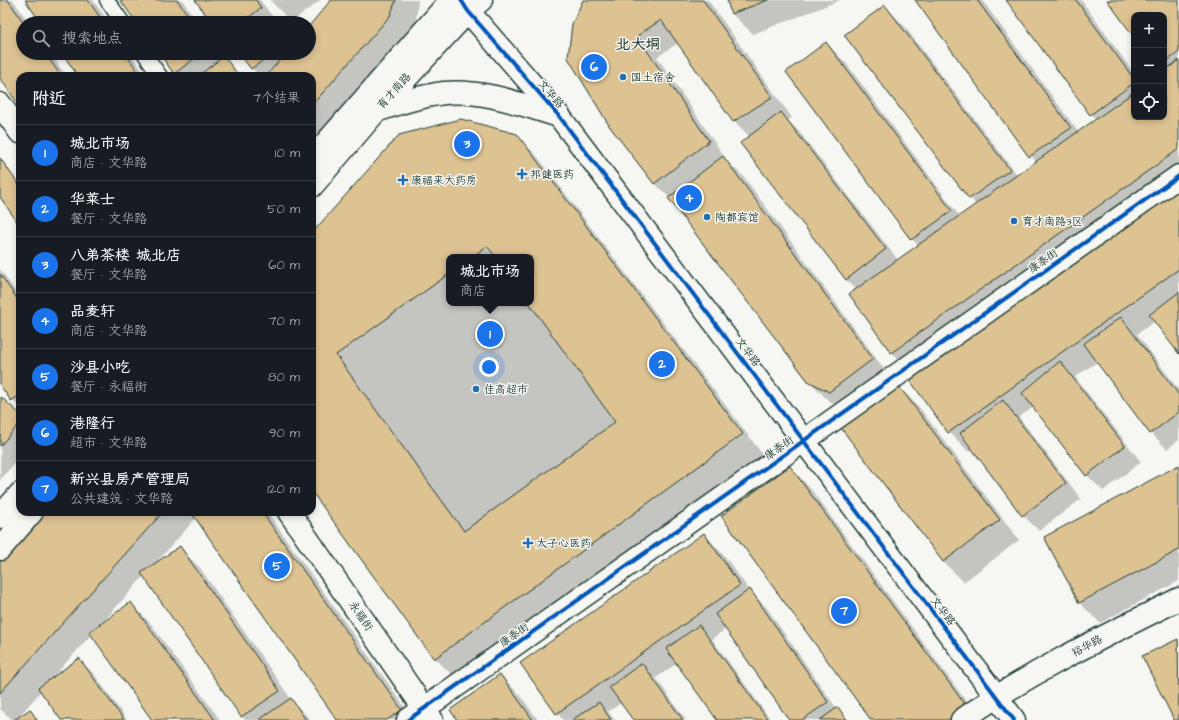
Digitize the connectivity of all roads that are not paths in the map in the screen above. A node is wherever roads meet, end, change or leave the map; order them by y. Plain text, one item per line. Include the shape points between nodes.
1 (107, 0) edge
2 (465, 3) edge
3 (118, 16) edge
4 (149, 60) edge
5 (157, 72) edge
6 (0, 104) edge
7 (376, 111) junction
8 (559, 116) junction
9 (16, 126) edge
10 (316, 155) edge
11 (1179, 176) edge
12 (316, 181) edge
13 (803, 441) junction
14 (16, 499) edge
15 (28, 516) edge
16 (292, 516) edge
17 (0, 517) edge
18 (0, 548) edge
19 (1179, 599) edge
20 (996, 696) junction
21 (422, 716) edge
22 (962, 720) edge
23 (1014, 720) edge

1 - 3 lane
2 - 7 street, 育才南路
2 - 8 street, 文华路
2 - 10 street, 育才南路
4 - 5 lane
6 - 9 street
7 - 8 street via 413,98 446,93 480,95
7 - 12 street, 育才南路
8 - 13 street, 文华路
11 - 13 street, 康泰街
13 - 20 street, 文华路
13 - 21 street, 康泰街
14 - 17 street
15 - 18 street
16 - 21 street, 永福街
19 - 20 street, 裕华路 via 1101,637
20 - 22 street, 裕华路
20 - 23 street, 文华路

